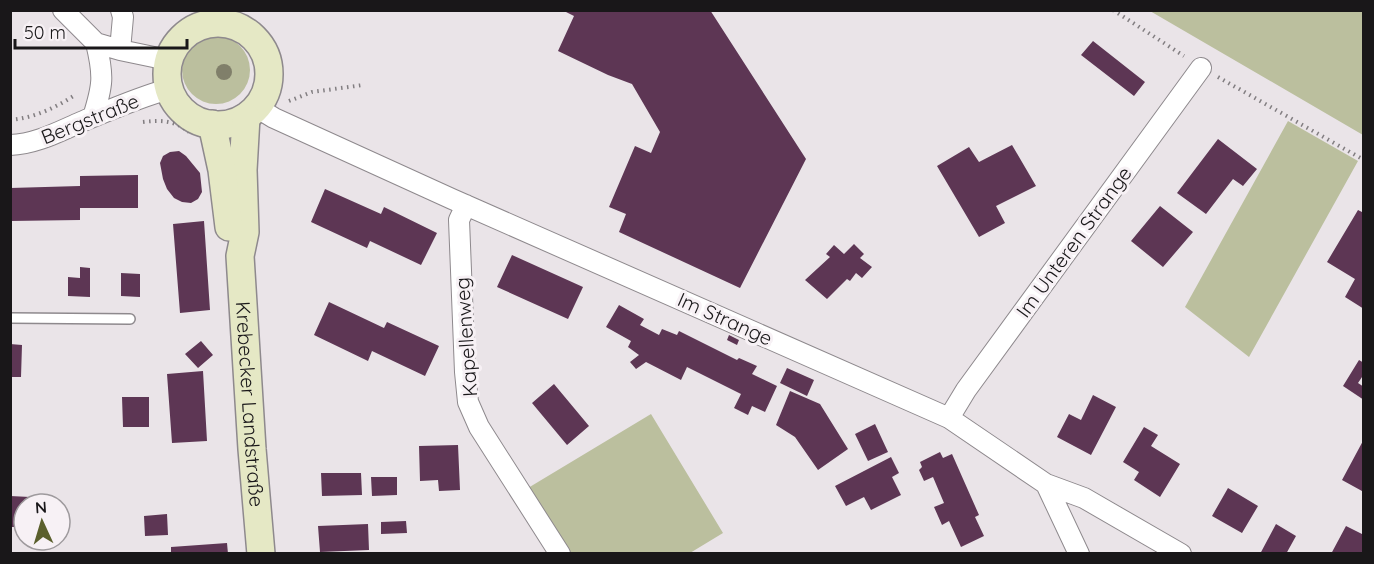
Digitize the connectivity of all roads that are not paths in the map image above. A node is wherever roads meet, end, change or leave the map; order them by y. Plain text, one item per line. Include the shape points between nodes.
1 (63, 10) edge
2 (121, 10) edge
3 (208, 17) edge
4 (240, 19) edge
5 (96, 43) junction
6 (120, 50) junction
7 (168, 60) junction
8 (1201, 68) road end
9 (169, 89) junction
10 (259, 114) junction
11 (93, 117) junction
12 (212, 124) junction
13 (10, 145) edge
14 (465, 205) junction
15 (240, 256) junction
16 (10, 318) edge
17 (130, 319) dead end
18 (949, 418) junction
19 (1046, 484) junction
20 (261, 554) edge
21 (560, 554) edge
22 (1079, 554) edge
23 (1181, 554) edge

1 - 5 street
2 - 6 street
3 - 4 main road via 229,24
3 - 7 main road via 182,37
4 - 10 main road via 260,45 269,70
5 - 6 street
5 - 11 street via 102,81
6 - 7 street
7 - 9 main road
8 - 18 street, Im Unteren Strange
9 - 11 street, Bergstraße
9 - 12 main road via 184,113
10 - 12 main road via 230,124
10 - 14 street, Im Strange
10 - 15 main road, Krebecker Landstraße via 243,170 245,232
11 - 13 street, Bergstraße via 26,144
12 - 15 main road, Krebecker Landstraße via 229,232
14 - 18 street, Im Strange
14 - 21 street, Kapellenweg via 459,220 468,402 479,427
15 - 20 main road, Krebecker Landstraße
16 - 17 lane
18 - 19 street, Im Strange
19 - 22 street
19 - 23 street, Im Strange via 1084,498

